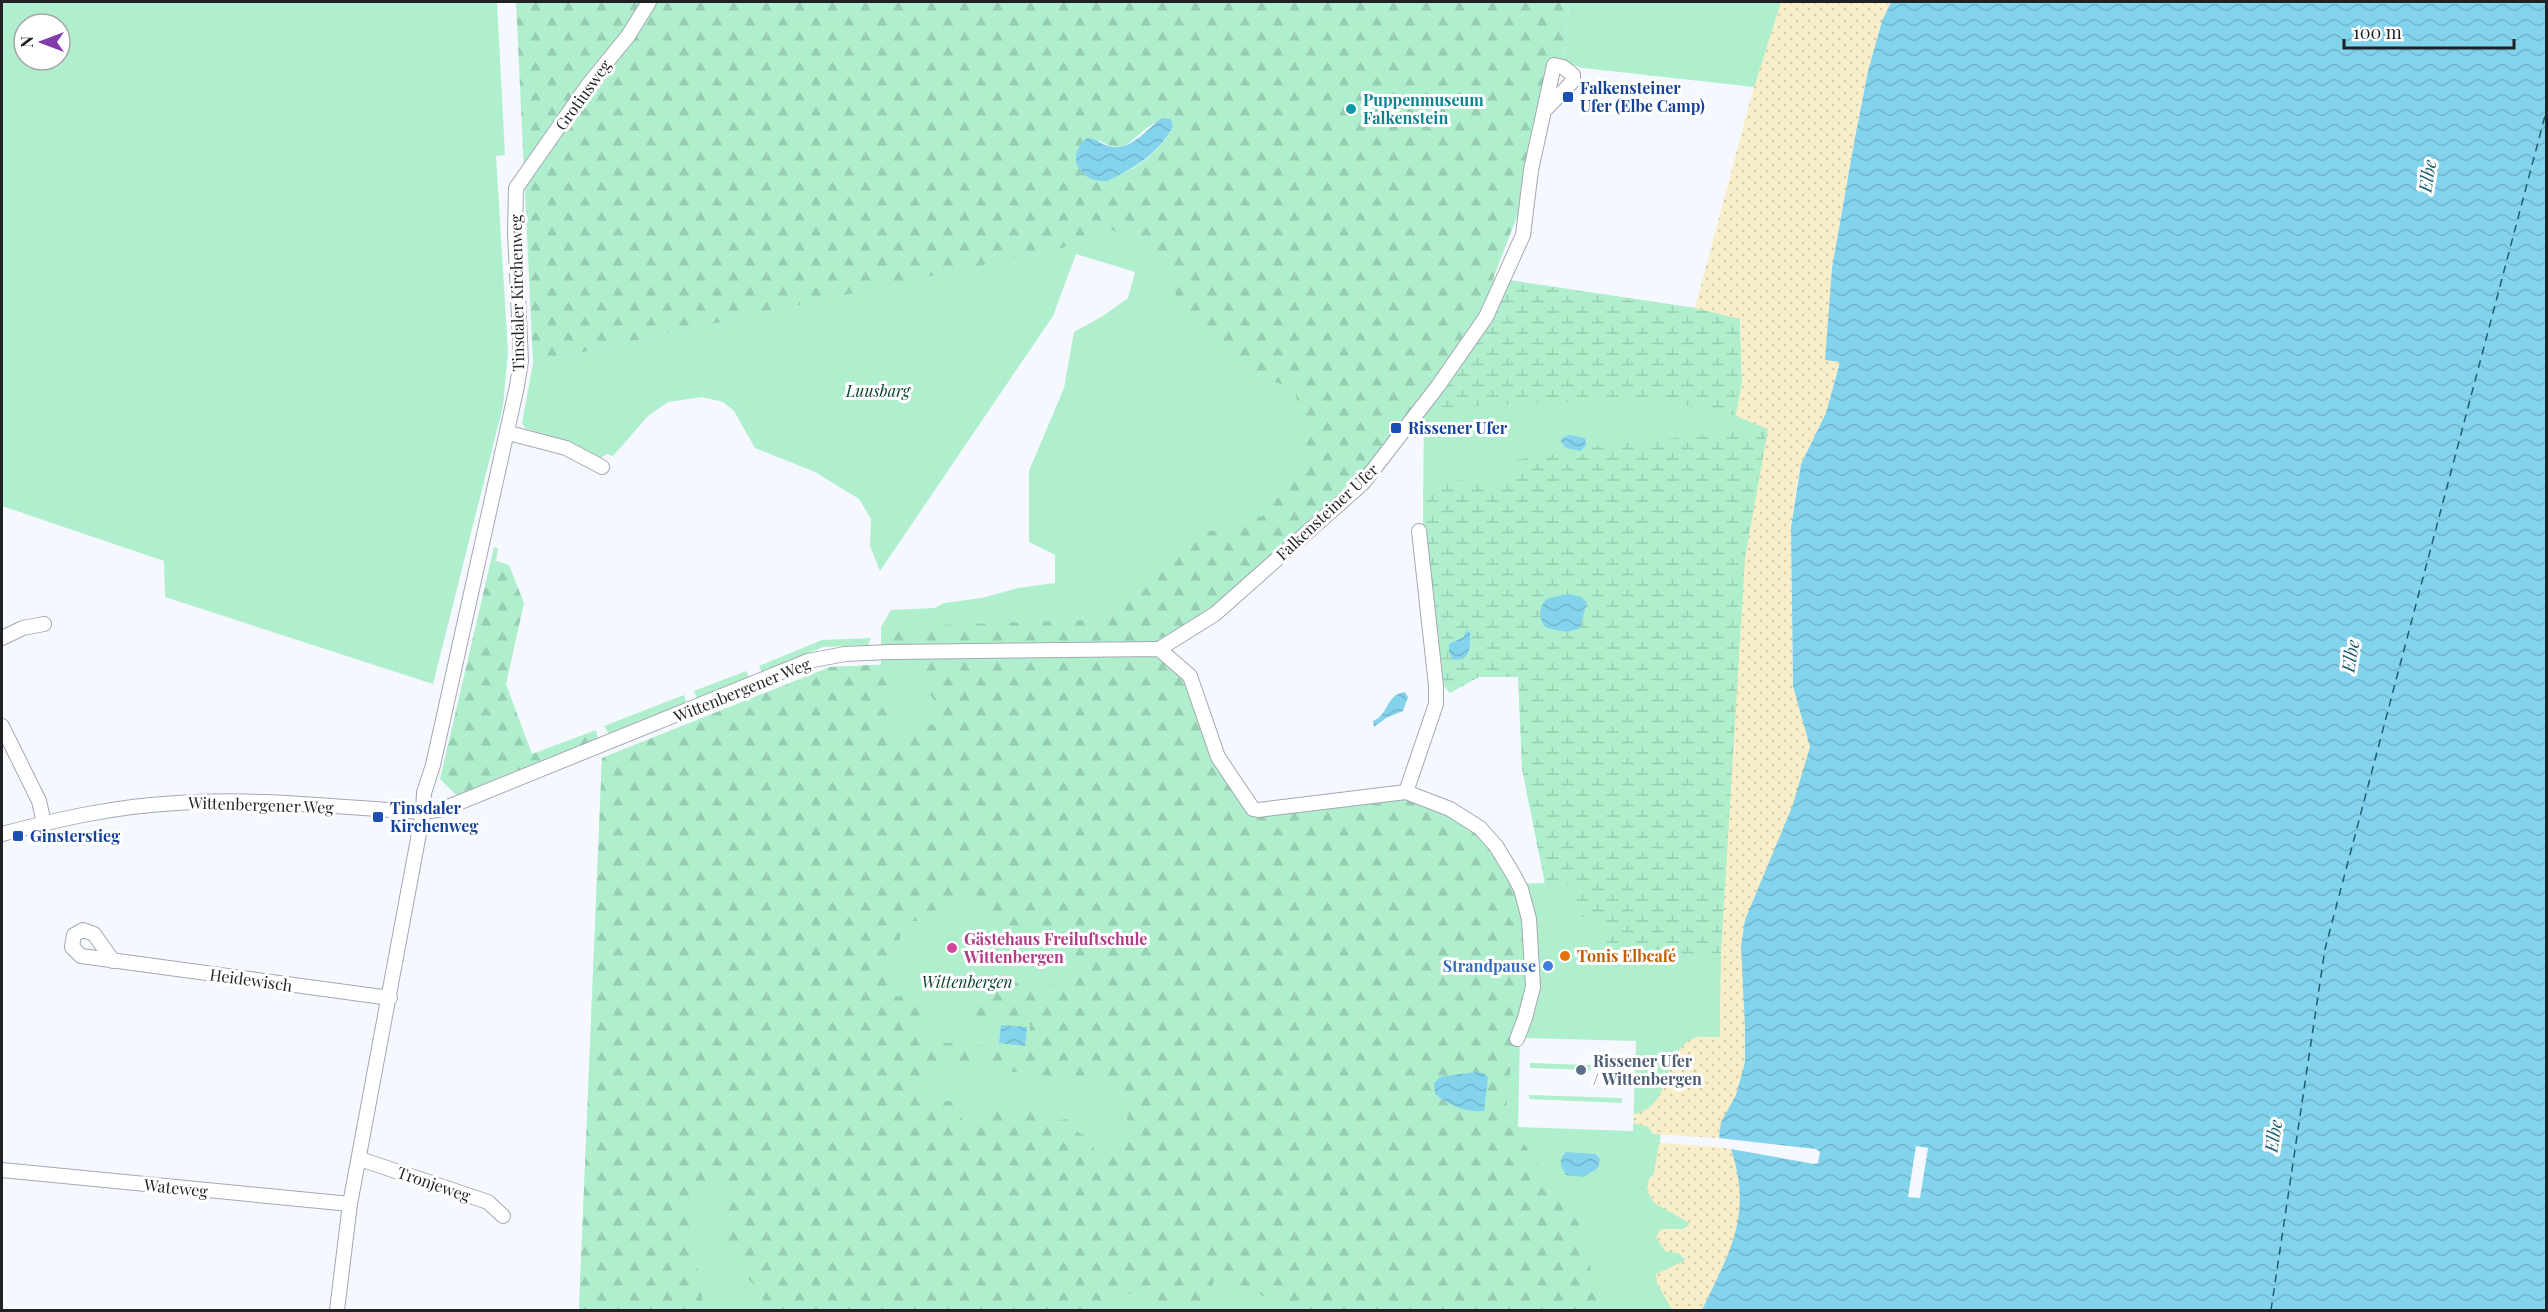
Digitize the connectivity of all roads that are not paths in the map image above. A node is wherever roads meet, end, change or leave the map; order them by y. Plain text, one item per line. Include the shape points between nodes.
1 (649, 2) edge
2 (1545, 110) dead end
3 (516, 188) joint
4 (509, 433) junction
5 (602, 467) dead end
6 (1419, 531) dead end
7 (44, 624) dead end
8 (2, 638) edge
9 (1159, 649) junction
10 (2, 726) edge
11 (1406, 792) junction
12 (423, 812) junction
13 (44, 823) junction
14 (2, 834) edge
15 (113, 961) dead end
16 (390, 998) junction
17 (1517, 1039) dead end
18 (360, 1159) junction
19 (2, 1170) edge
20 (350, 1204) junction
21 (503, 1216) dead end
22 (337, 1311) edge

1 - 3 street, Grotiusweg
2 - 9 street, Falkensteiner Ufer via 1531,170 1523,235 1489,311 1438,386 1363,483 1215,614
3 - 4 street, Tinsdaler Kirchenweg via 521,361
4 - 5 street via 566,448
4 - 12 street, Tinsdaler Kirchenweg via 434,765 424,794
6 - 11 street via 1436,704
7 - 8 street
9 - 11 street via 1190,676 1218,757 1253,809
9 - 12 street, Wittenbergener Weg via 890,652 808,661 464,801
10 - 13 street via 39,801
11 - 17 street via 1472,821 1496,846 1521,890 1531,931 1533,973 1531,1000
12 - 13 street, Wittenbergener Weg via 179,802 91,812
12 - 16 street, Tinsdaler Kirchenweg
13 - 14 street, Wittenbergener Weg
15 - 16 street, Heidewisch
16 - 18 street, Tinsdaler Kirchenweg
18 - 20 street, Tinsdaler Kirchenweg
18 - 21 street, Tronjeweg via 488,1202
19 - 20 street, Wateweg
20 - 22 street, Tinsdaler Kirchenweg

